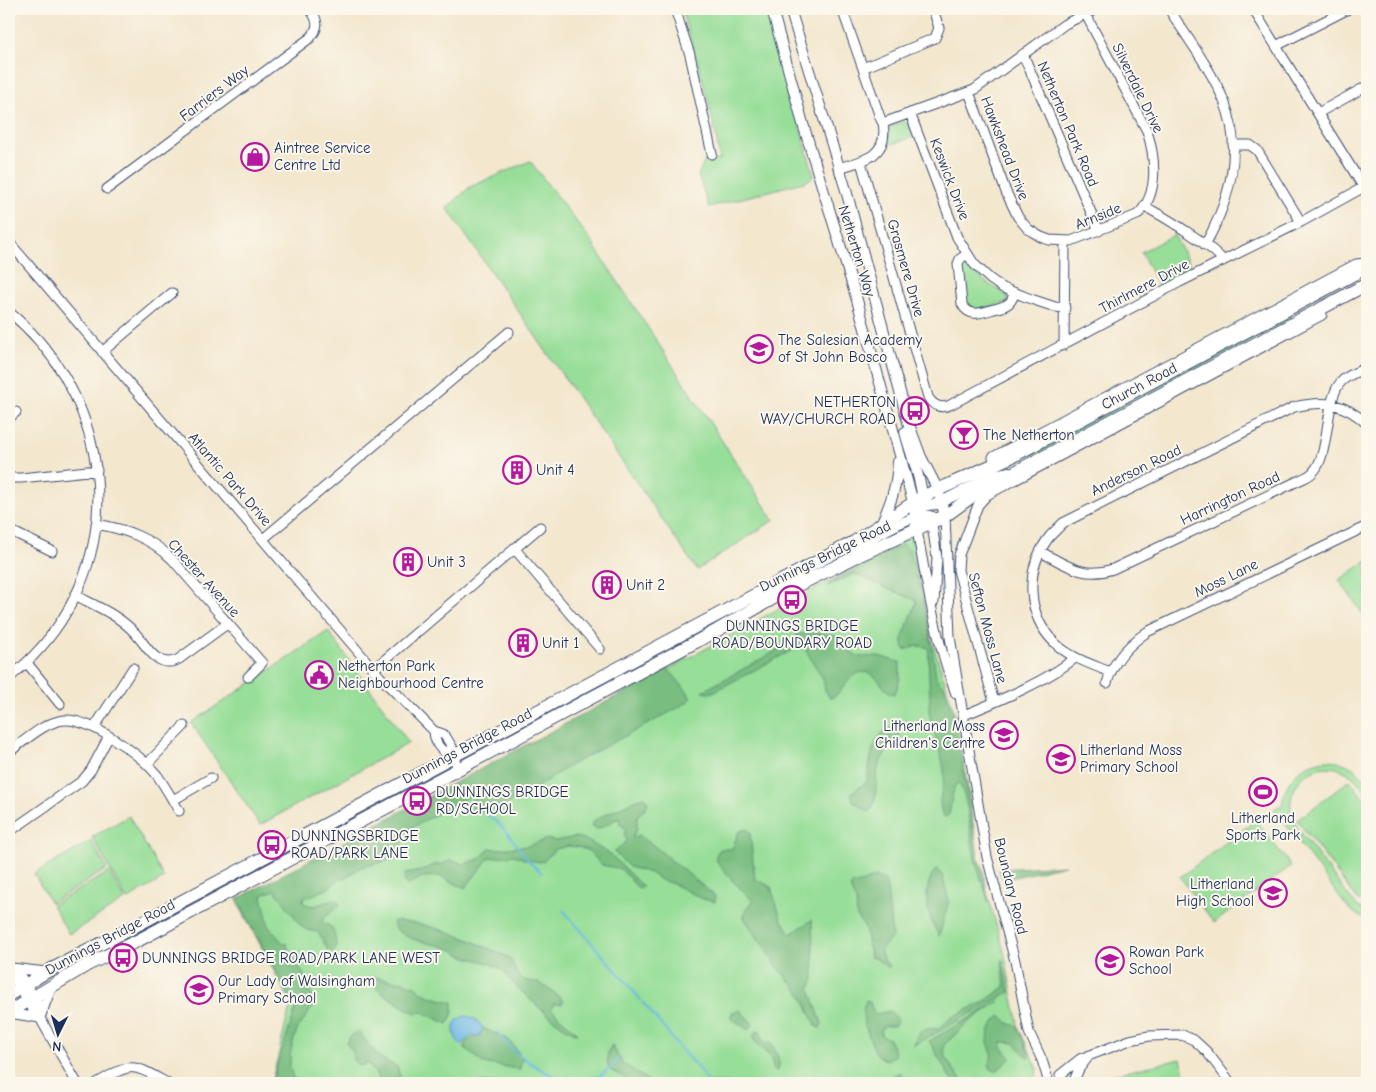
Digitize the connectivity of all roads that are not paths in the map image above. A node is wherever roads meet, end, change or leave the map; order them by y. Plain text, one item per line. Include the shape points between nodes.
1 (310, 9) edge
2 (676, 9) edge
3 (772, 9) edge
4 (790, 9) edge
5 (842, 9) edge
6 (933, 9) edge
7 (1096, 9) edge
8 (1169, 9) edge
9 (1253, 9) edge
10 (1348, 9) edge
11 (1085, 13) junction
12 (1276, 46) junction
13 (1023, 54) junction
14 (863, 68) junction
15 (1367, 86) edge
16 (970, 92) junction
17 (910, 113) junction
18 (1318, 113) junction
19 (883, 123) junction
20 (1233, 145) junction
21 (712, 154) dead end
22 (861, 162) junction
23 (838, 168) junction
24 (1367, 174) edge
25 (1358, 179) junction
26 (107, 189) dead end
27 (1366, 190) edge
28 (1145, 207) junction
29 (1301, 222) junction
30 (1099, 231) junction
31 (9, 242) edge
32 (1065, 242) junction
33 (1205, 245) junction
34 (967, 254) junction
35 (1223, 261) junction
36 (1367, 264) edge
37 (1367, 268) edge
38 (1329, 283) junction
39 (1367, 284) edge
40 (1354, 291) junction
41 (172, 293) dead end
42 (1015, 293) junction
43 (1065, 308) junction
44 (9, 312) edge
45 (508, 332) dead end
46 (1064, 345) junction
47 (102, 352) junction
48 (1367, 367) edge
49 (903, 404) junction
50 (1333, 404) junction
51 (938, 406) joint
52 (1367, 424) edge
53 (899, 453) junction
54 (97, 470) junction
55 (1018, 470) junction
56 (9, 478) edge
57 (929, 497) junction
58 (978, 504) joint
59 (925, 522) junction
60 (96, 524) junction
61 (881, 525) junction
62 (1367, 526) edge
63 (540, 527) dead end
64 (9, 530) edge
65 (262, 538) junction
66 (514, 548) junction
67 (52, 551) dead end
68 (1041, 552) junction
69 (819, 560) junction
70 (76, 595) junction
71 (933, 614) junction
72 (227, 624) junction
73 (600, 650) dead end
74 (1075, 658) junction
75 (27, 662) junction
76 (133, 668) dead end
77 (374, 669) junction
78 (1110, 672) junction
79 (248, 677) dead end
80 (9, 678) edge
81 (1107, 683) dead end
82 (994, 702) junction
83 (60, 704) dead end
84 (964, 715) junction
85 (184, 726) dead end
86 (94, 728) junction
87 (109, 736) junction
88 (9, 752) edge
89 (456, 762) junction
90 (147, 764) junction
91 (212, 778) dead end
92 (173, 800) junction
93 (179, 811) dead end
94 (9, 832) edge
95 (9, 968) edge
96 (46, 972) junction
97 (52, 986) junction
98 (24, 993) edge
99 (9, 1002) edge
100 (9, 1013) edge
101 (40, 1018) junction
102 (1089, 1056) junction
103 (1042, 1060) junction
104 (1060, 1075) junction
105 (77, 1083) edge
106 (97, 1083) edge
107 (167, 1083) edge
108 (1050, 1083) edge
109 (1072, 1083) edge
110 (1231, 1083) edge

1 - 26 street, Farriers Way via 317,22 316,32 310,38
2 - 21 street via 690,55
3 - 53 main road, Netherton Way
4 - 23 main road, Netherton Way
5 - 14 street
6 - 14 street via 939,28 935,38
7 - 11 street
8 - 20 street via 1220,93 1230,122
9 - 12 street
10 - 12 street
11 - 13 street
11 - 28 street, Silverdale Drive via 1147,131 1153,152 1154,175
12 - 18 street
13 - 16 street
13 - 30 street, Netherton Park Road
14 - 19 street
15 - 18 street
16 - 17 street
16 - 32 street, Hawkshead Drive via 1018,217 1041,237
17 - 19 street
17 - 34 street, Keswick Drive via 957,237
18 - 25 street
19 - 22 street via 884,136 880,148
20 - 29 street via 1250,145 1257,150
20 - 33 street via 1227,197
22 - 23 street
22 - 51 street, Grasmere Drive via 928,397
23 - 49 main road, Netherton Way
24 - 25 street
25 - 27 street
27 - 29 street, Thirlmere Drive
28 - 30 street, Arnside via 1132,218
28 - 33 street, Arnside
29 - 35 street, Thirlmere Drive
30 - 32 street, Arnside
31 - 47 street, Atlantic Park Drive
32 - 43 street, Arnside
33 - 35 street, Arnside
34 - 42 street, Keswick Drive via 990,279
34 - 42 street via 958,264 965,309 979,314 1005,306
35 - 46 street, Thirlmere Drive
36 - 38 street, Church Road via 1356,264
37 - 38 highway, Church Road
38 - 57 highway, Church Road via 1017,454
39 - 40 highway, Church Road
40 - 55 highway, Church Road
40 - 58 street, Church Road via 1344,303 987,495
41 - 47 street
42 - 43 street, Keswick Drive
43 - 46 street, Arnside
44 - 54 street via 50,353 70,384 85,418
45 - 65 street
46 - 51 street, Thirlmere Drive via 950,405
47 - 65 street, Atlantic Park Drive
48 - 50 street, Harrington Road via 1342,380 1334,394
49 - 57 main road, Netherton Way
49 - 57 main road via 905,433
50 - 52 street, Anderson Road
50 - 68 street, Anderson Road via 1294,407 1078,514 1063,523
50 - 68 street, Harrington Road via 1319,464 1313,473 1300,480 1100,574 1086,573
53 - 57 main road, Netherton Way
53 - 61 main road via 892,501
54 - 56 street
54 - 60 street
55 - 57 main road
55 - 59 highway, Church Road
57 - 59 main road
57 - 59 main road
57 - 61 highway, Dunnings Bridge Road
58 - 82 street, Sefton Moss Lane via 959,555 958,570
59 - 69 street
59 - 71 street, Boundary Road
59 - 71 street via 937,558
59 - 84 street, Boundary Road via 946,535 950,637
59 - 89 highway, Dunnings Bridge Road via 786,591 484,755
60 - 70 street via 89,561
60 - 72 street, Chester Avenue via 125,530 163,550
61 - 69 highway, Dunnings Bridge Road
62 - 78 street, Moss Lane via 1147,632 1131,643
63 - 66 street
64 - 67 street
65 - 77 street, Atlantic Park Drive
66 - 73 street
66 - 77 street
68 - 74 street, Anderson Road via 1033,572 1034,612 1044,631
69 - 89 highway, Dunnings Bridge Road
70 - 72 street via 115,616 133,630 153,655 164,661 179,659
70 - 75 street via 59,625
71 - 84 street, Boundary Road via 945,663
72 - 79 street, Chester Avenue via 262,663
74 - 78 street
74 - 82 street via 1062,669
75 - 80 street
75 - 83 street
76 - 86 street
77 - 89 street, Atlantic Park Drive via 434,731 435,742
78 - 81 street, Moss Lane
82 - 84 street
84 - 103 street, Boundary Road via 987,857 1015,960 1029,1032
85 - 90 street
86 - 87 street
86 - 88 street via 76,721 56,722
87 - 90 street
87 - 94 street via 82,781
89 - 96 highway, Dunnings Bridge Road
89 - 97 highway, Dunnings Bridge Road
90 - 92 street
91 - 92 street
92 - 93 street
95 - 96 street
95 - 98 street
96 - 98 highway, Dunnings Bridge Road
97 - 98 highway via 37,986
97 - 101 street
98 - 99 highway
98 - 100 highway, Dunnings Bridge Road
98 - 101 street via 39,1006
100 - 101 street
101 - 105 street
102 - 104 street
102 - 109 street
102 - 110 street via 1130,1040 1182,1035 1194,1040 1207,1052
103 - 104 street, Boundary Road
103 - 108 street, Boundary Road
104 - 108 street
104 - 109 street, Boundary Road via 1067,1076
106 - 107 street via 129,1067 142,1069

